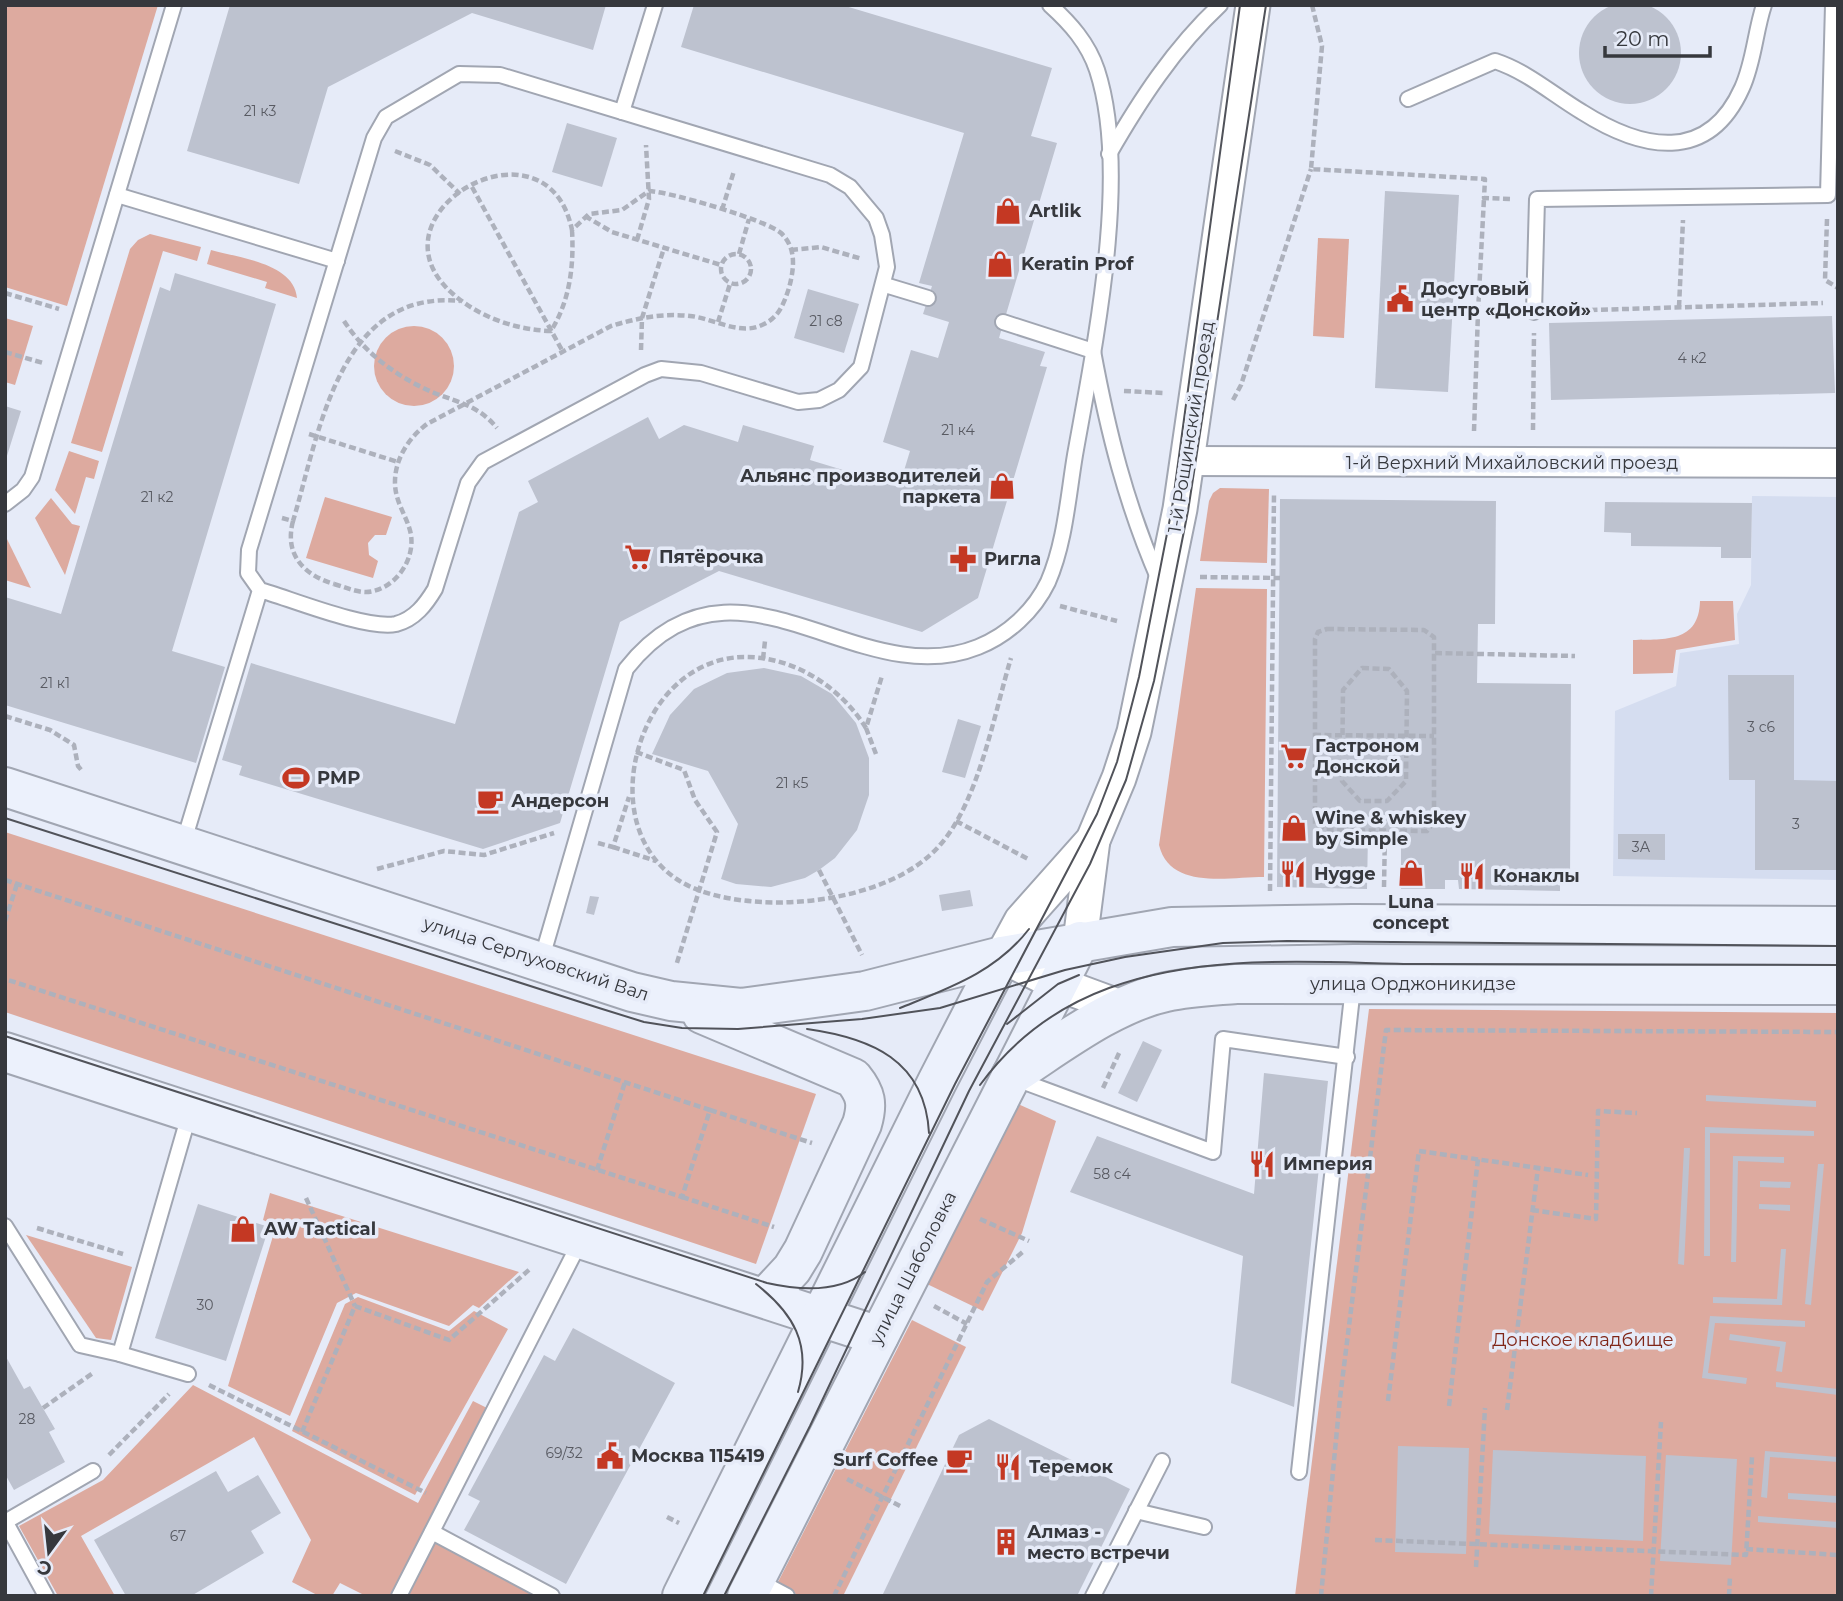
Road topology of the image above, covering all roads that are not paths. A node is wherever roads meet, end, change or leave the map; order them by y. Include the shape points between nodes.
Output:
1 (174, 5) edge
2 (655, 5) edge
3 (1050, 5) edge
4 (1220, 5) edge
5 (1253, 5) edge
6 (1763, 5) edge
7 (1833, 5) edge
8 (1408, 99) dead end
9 (622, 112) junction
10 (1110, 154) junction
11 (117, 195) junction
12 (337, 261) junction
13 (885, 285) junction
14 (928, 298) dead end
15 (1534, 312) road end
16 (1003, 322) dead end
17 (1093, 351) junction
18 (1187, 461) junction
19 (1838, 463) edge
20 (5, 504) edge
21 (260, 590) junction
22 (1164, 592) junction
23 (5, 787) edge
24 (1093, 840) junction
25 (183, 845) junction
26 (1838, 926) edge
27 (1080, 942) junction
28 (1002, 956) junction
29 (541, 962) junction
30 (674, 978) junction
31 (1058, 984) junction
32 (1353, 984) junction
33 (1838, 985) edge
34 (1123, 1008) junction
35 (5, 1052) edge
36 (1347, 1057) junction
37 (1011, 1076) junction
38 (189, 1112) junction
39 (5, 1226) edge
40 (583, 1238) junction
41 (765, 1298) junction
42 (822, 1316) junction
43 (879, 1336) junction
44 (120, 1354) junction
45 (188, 1374) road end
46 (1162, 1461) dead end
47 (93, 1471) road end
48 (1299, 1472) dead end
49 (1136, 1511) junction
50 (5, 1522) edge
51 (1204, 1527) dead end
52 (432, 1532) junction
53 (763, 1590) edge
54 (46, 1596) edge
55 (399, 1596) edge
56 (552, 1596) edge
57 (682, 1596) edge
58 (1093, 1596) edge

1 - 11 lane
2 - 9 lane
3 - 10 lane via 1072,25 1097,69
4 - 10 lane via 1167,63
5 - 18 street, 1-й Рощинский проезд
6 - 8 lane via 1744,86 1727,116 1709,133 1686,142 1656,142 1619,131 1584,114 1521,69 1496,61
7 - 15 lane via 1828,195 1537,199
9 - 12 lane via 500,75 459,74 386,117 379,126
9 - 13 lane via 830,175 850,187 876,218 883,235
10 - 17 lane
11 - 12 lane
11 - 20 lane via 32,477
12 - 21 lane via 246,563
13 - 14 lane
13 - 21 lane via 861,367 839,390 819,400 798,402 685,369 661,369 483,462 468,483 435,589 411,617 396,624 375,625
16 - 17 lane
17 - 22 lane via 1109,439 1136,527
17 - 29 lane via 1059,548 1047,584 1023,617 999,636 944,656 896,652 769,615 735,612 700,616 661,634 626,669
18 - 19 street, 1-й Верхний Михайловский проезд
18 - 22 street, 1-й Рощинский проезд
21 - 25 lane
22 - 24 street, 1-й Рощинский проезд via 1134,732
23 - 25 main road, улица Серпуховский Вал
24 - 27 street, 1-й Рощинский проезд
24 - 28 street, 1-й Рощинский проезд via 1021,921
25 - 29 main road, улица Серпуховский Вал
26 - 27 main road via 1205,926
27 - 28 main road, улица Серпуховский Вал
27 - 31 main road, улица Шаболовка
28 - 30 main road, улица Серпуховский Вал via 865,991 741,1008
28 - 31 street
28 - 42 main road
29 - 30 main road, улица Серпуховский Вал
30 - 41 main road via 853,1078 864,1091 867,1108 862,1124 803,1251
31 - 34 street
31 - 37 main road, улица Шаболовка
32 - 33 main road, улица Орджоникидзе
32 - 34 main road, улица Орджоникидзе via 1236,984 1164,993
32 - 36 lane
34 - 37 main road, улица Орджоникидзе
35 - 38 main road
36 - 37 lane via 1223,1039 1213,1153
36 - 48 lane
37 - 43 main road, улица Шаболовка
38 - 40 main road
38 - 44 lane
39 - 44 lane via 80,1345
40 - 41 main road
40 - 52 lane
41 - 42 main road
42 - 43 main road
42 - 57 main road
43 - 53 main road, улица Шаболовка
44 - 45 lane
46 - 49 lane
47 - 50 lane
49 - 51 lane
49 - 58 lane
50 - 54 lane
52 - 55 lane
52 - 56 lane

